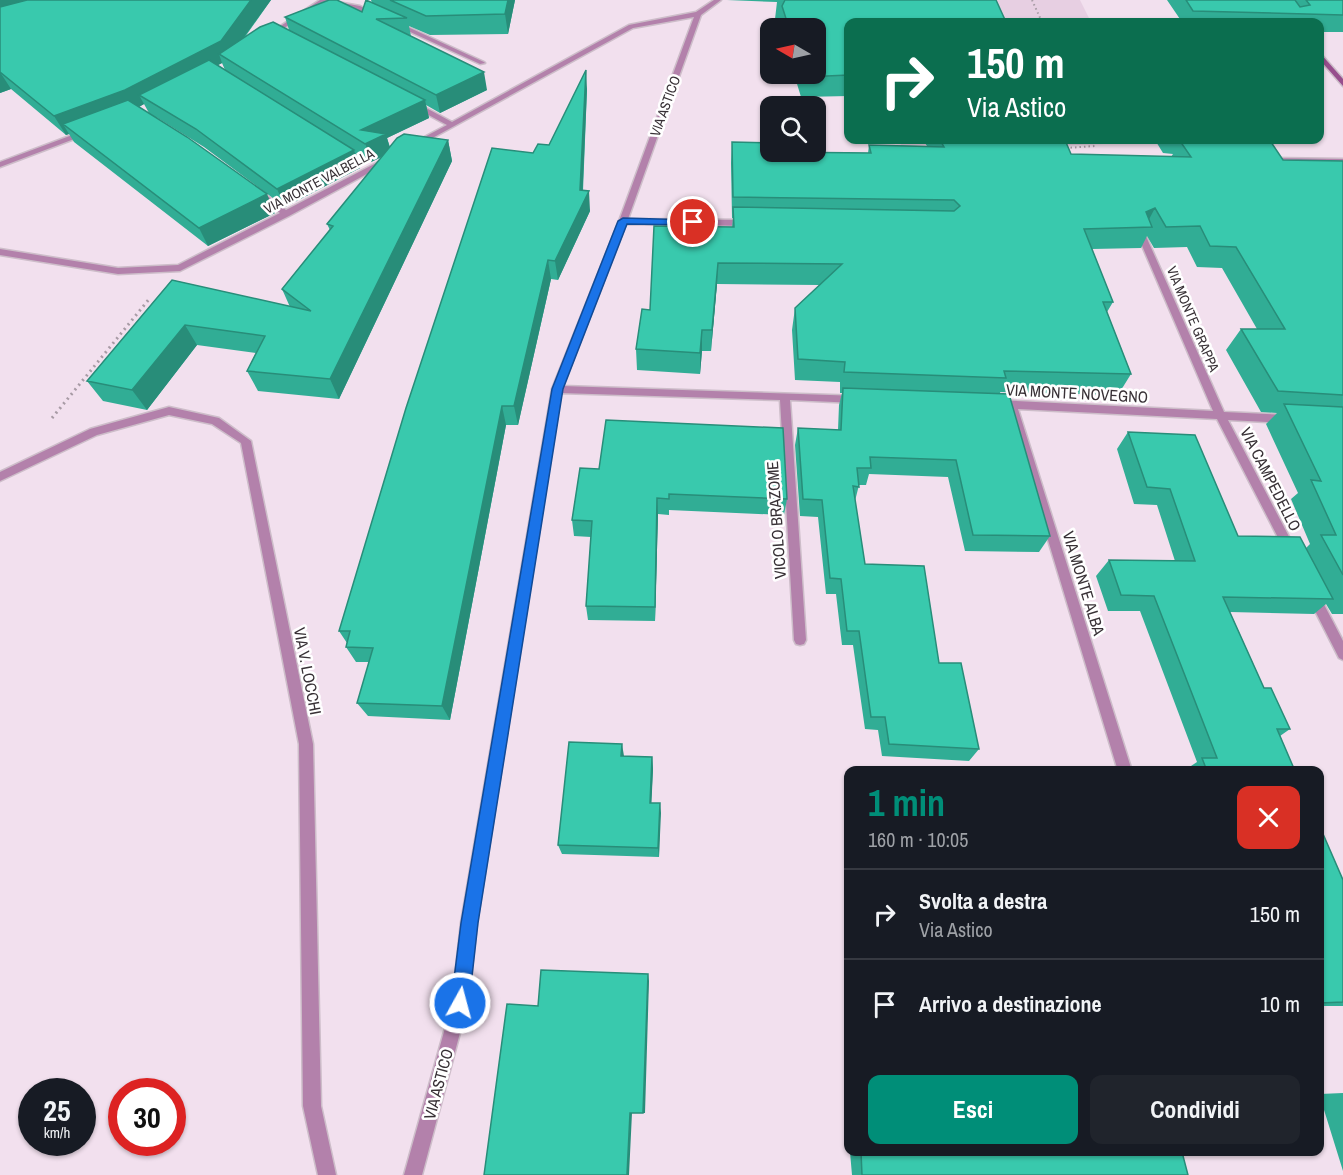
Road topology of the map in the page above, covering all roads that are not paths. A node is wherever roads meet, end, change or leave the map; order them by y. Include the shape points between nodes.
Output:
1 (718, 0) edge
2 (323, 1) edge
3 (698, 14) junction
4 (379, 16) edge
5 (389, 21) edge
6 (275, 32) junction
7 (285, 37) edge
8 (265, 38) edge
9 (1324, 60) edge
10 (482, 63) dead end
11 (1343, 84) edge
12 (401, 98) edge
13 (453, 125) junction
14 (96, 129) edge
15 (412, 147) edge
16 (392, 158) edge
17 (1261, 159) edge
18 (1343, 161) edge
19 (362, 163) edge
20 (0, 165) edge
21 (372, 169) junction
22 (248, 186) edge
23 (286, 214) junction
24 (623, 221) junction
25 (755, 224) edge
26 (1141, 234) edge
27 (0, 252) edge
28 (557, 389) junction
29 (785, 397) junction
30 (868, 400) edge
31 (988, 404) edge
32 (1012, 405) junction
33 (1220, 415) junction
34 (1298, 419) edge
35 (0, 477) edge
36 (1295, 560) edge
37 (1305, 581) edge
38 (800, 640) dead end
39 (1343, 654) edge
40 (1123, 766) edge
41 (327, 1175) edge
42 (413, 1175) edge

1 - 3 street
2 - 4 street via 358,7
2 - 6 street
3 - 13 street via 631,26
3 - 24 street, VIA ASTICO
5 - 10 street
6 - 7 street
6 - 8 street
9 - 11 street
12 - 13 street
13 - 15 street
14 - 20 street
16 - 21 street, VIA MONTE VALBELLA
17 - 18 street
19 - 21 street
21 - 23 street, VIA MONTE VALBELLA
22 - 23 street
23 - 27 street, VIA MONTE VALBELLA via 180,268 118,271
24 - 25 street
24 - 28 street, VIA ASTICO
26 - 33 street, VIA MONTE GRAPPA
28 - 29 street
28 - 42 street, VIA ASTICO via 460,1003
29 - 30 street
29 - 38 street, VICOLO BRAZOME
31 - 32 street, VIA MONTE NOVEGNO
32 - 33 street, VIA MONTE NOVEGNO
32 - 40 street, VIA MONTE ALBA
33 - 34 street, VIA MONTE NOVEGNO
33 - 36 street, VIA CAMPEDELLO
35 - 41 street, VIA V. LOCCHI via 94,432 169,411 215,421 246,441 306,744 312,1106
37 - 39 street

